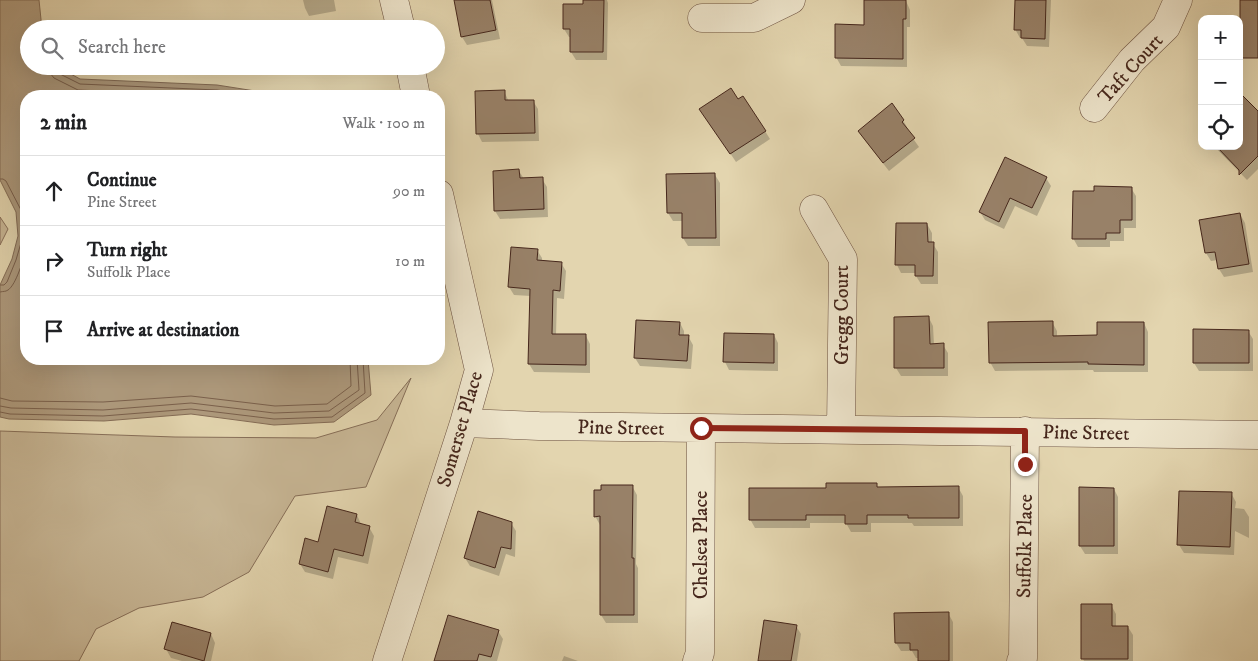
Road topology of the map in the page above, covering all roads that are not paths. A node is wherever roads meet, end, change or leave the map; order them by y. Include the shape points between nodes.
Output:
1 (394, 0) edge
2 (791, 0) edge
3 (1178, 0) edge
4 (702, 18) dead end
5 (399, 20) edge
6 (412, 75) edge
7 (415, 90) edge
8 (1094, 108) dead end
9 (814, 209) dead end
10 (445, 220) edge
11 (464, 423) junction
12 (701, 428) junction
13 (841, 429) junction
14 (1025, 431) junction
15 (1258, 435) edge
16 (387, 661) edge
17 (697, 661) edge
18 (1022, 661) edge

1 - 5 street
2 - 4 street via 754,18
3 - 8 street, Taft Court via 1166,27 1132,60
6 - 7 street
9 - 13 street, Gregg Court via 843,259
10 - 11 street, Somerset Place via 479,370
11 - 12 street, Pine Street
11 - 16 street, Somerset Place
12 - 13 street, Pine Street
12 - 17 street, Chelsea Place via 700,653
13 - 14 street, Pine Street
14 - 15 street, Pine Street
14 - 18 street, Suffolk Place

